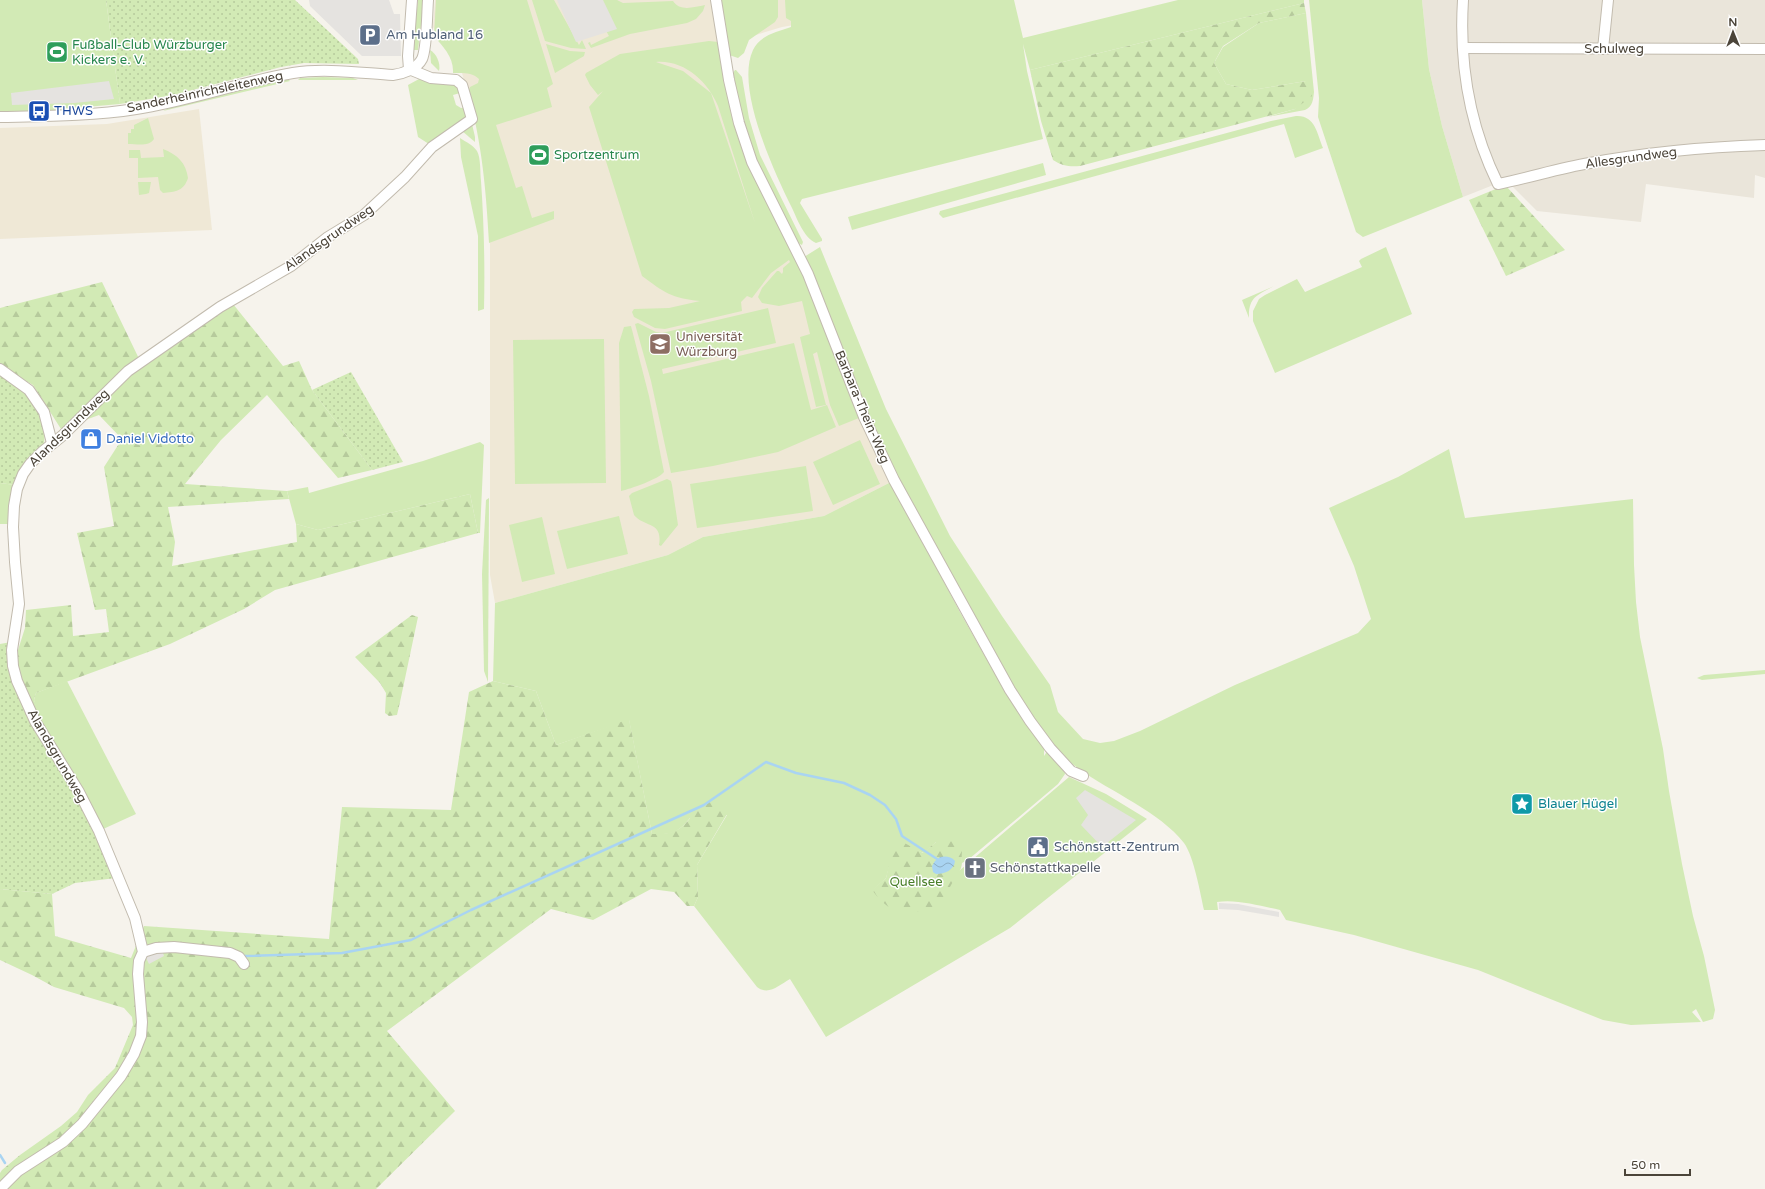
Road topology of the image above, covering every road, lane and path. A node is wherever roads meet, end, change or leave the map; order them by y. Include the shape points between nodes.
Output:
1 (412, 0) edge
2 (428, 0) edge
3 (716, 0) edge
4 (1463, 0) edge
5 (1608, 0) edge
6 (1462, 48) junction
7 (1604, 49) junction
8 (1765, 49) edge
9 (409, 69) junction
10 (0, 117) edge
11 (1765, 145) edge
12 (0, 369) edge
13 (52, 443) junction
14 (1083, 776) dead end
15 (143, 952) junction
16 (244, 964) dead end
17 (0, 1189) edge

1 - 9 street
2 - 9 street via 423,56 419,64
3 - 14 street, Barbara-Thein-Weg via 729,80 752,162 808,274 864,417 894,480 1010,690 1030,722 1055,754 1071,771
4 - 6 street
5 - 7 street
6 - 7 street, Schulweg
6 - 11 street, Allesgrundweg via 1466,89 1476,126 1498,184 1589,163 1654,153 1715,146
7 - 8 street, Schulweg
9 - 10 street, Sanderheinrichsleitenweg via 402,74 393,75 293,73 136,109
9 - 13 street, Alandsgrundweg via 431,78 456,80 462,85 472,119 432,147 405,177 364,215 328,237 291,266 220,307 128,371
12 - 13 street via 29,390 44,412
13 - 15 street, Alandsgrundweg via 23,474 14,506 13,527 19,604 12,650 13,666 35,721 79,792 99,831 135,918
15 - 16 street via 174,947 230,953 239,957
15 - 17 street, Alandsgrundweg via 138,974 141,1036 121,1076 82,1124 63,1142 18,1171

